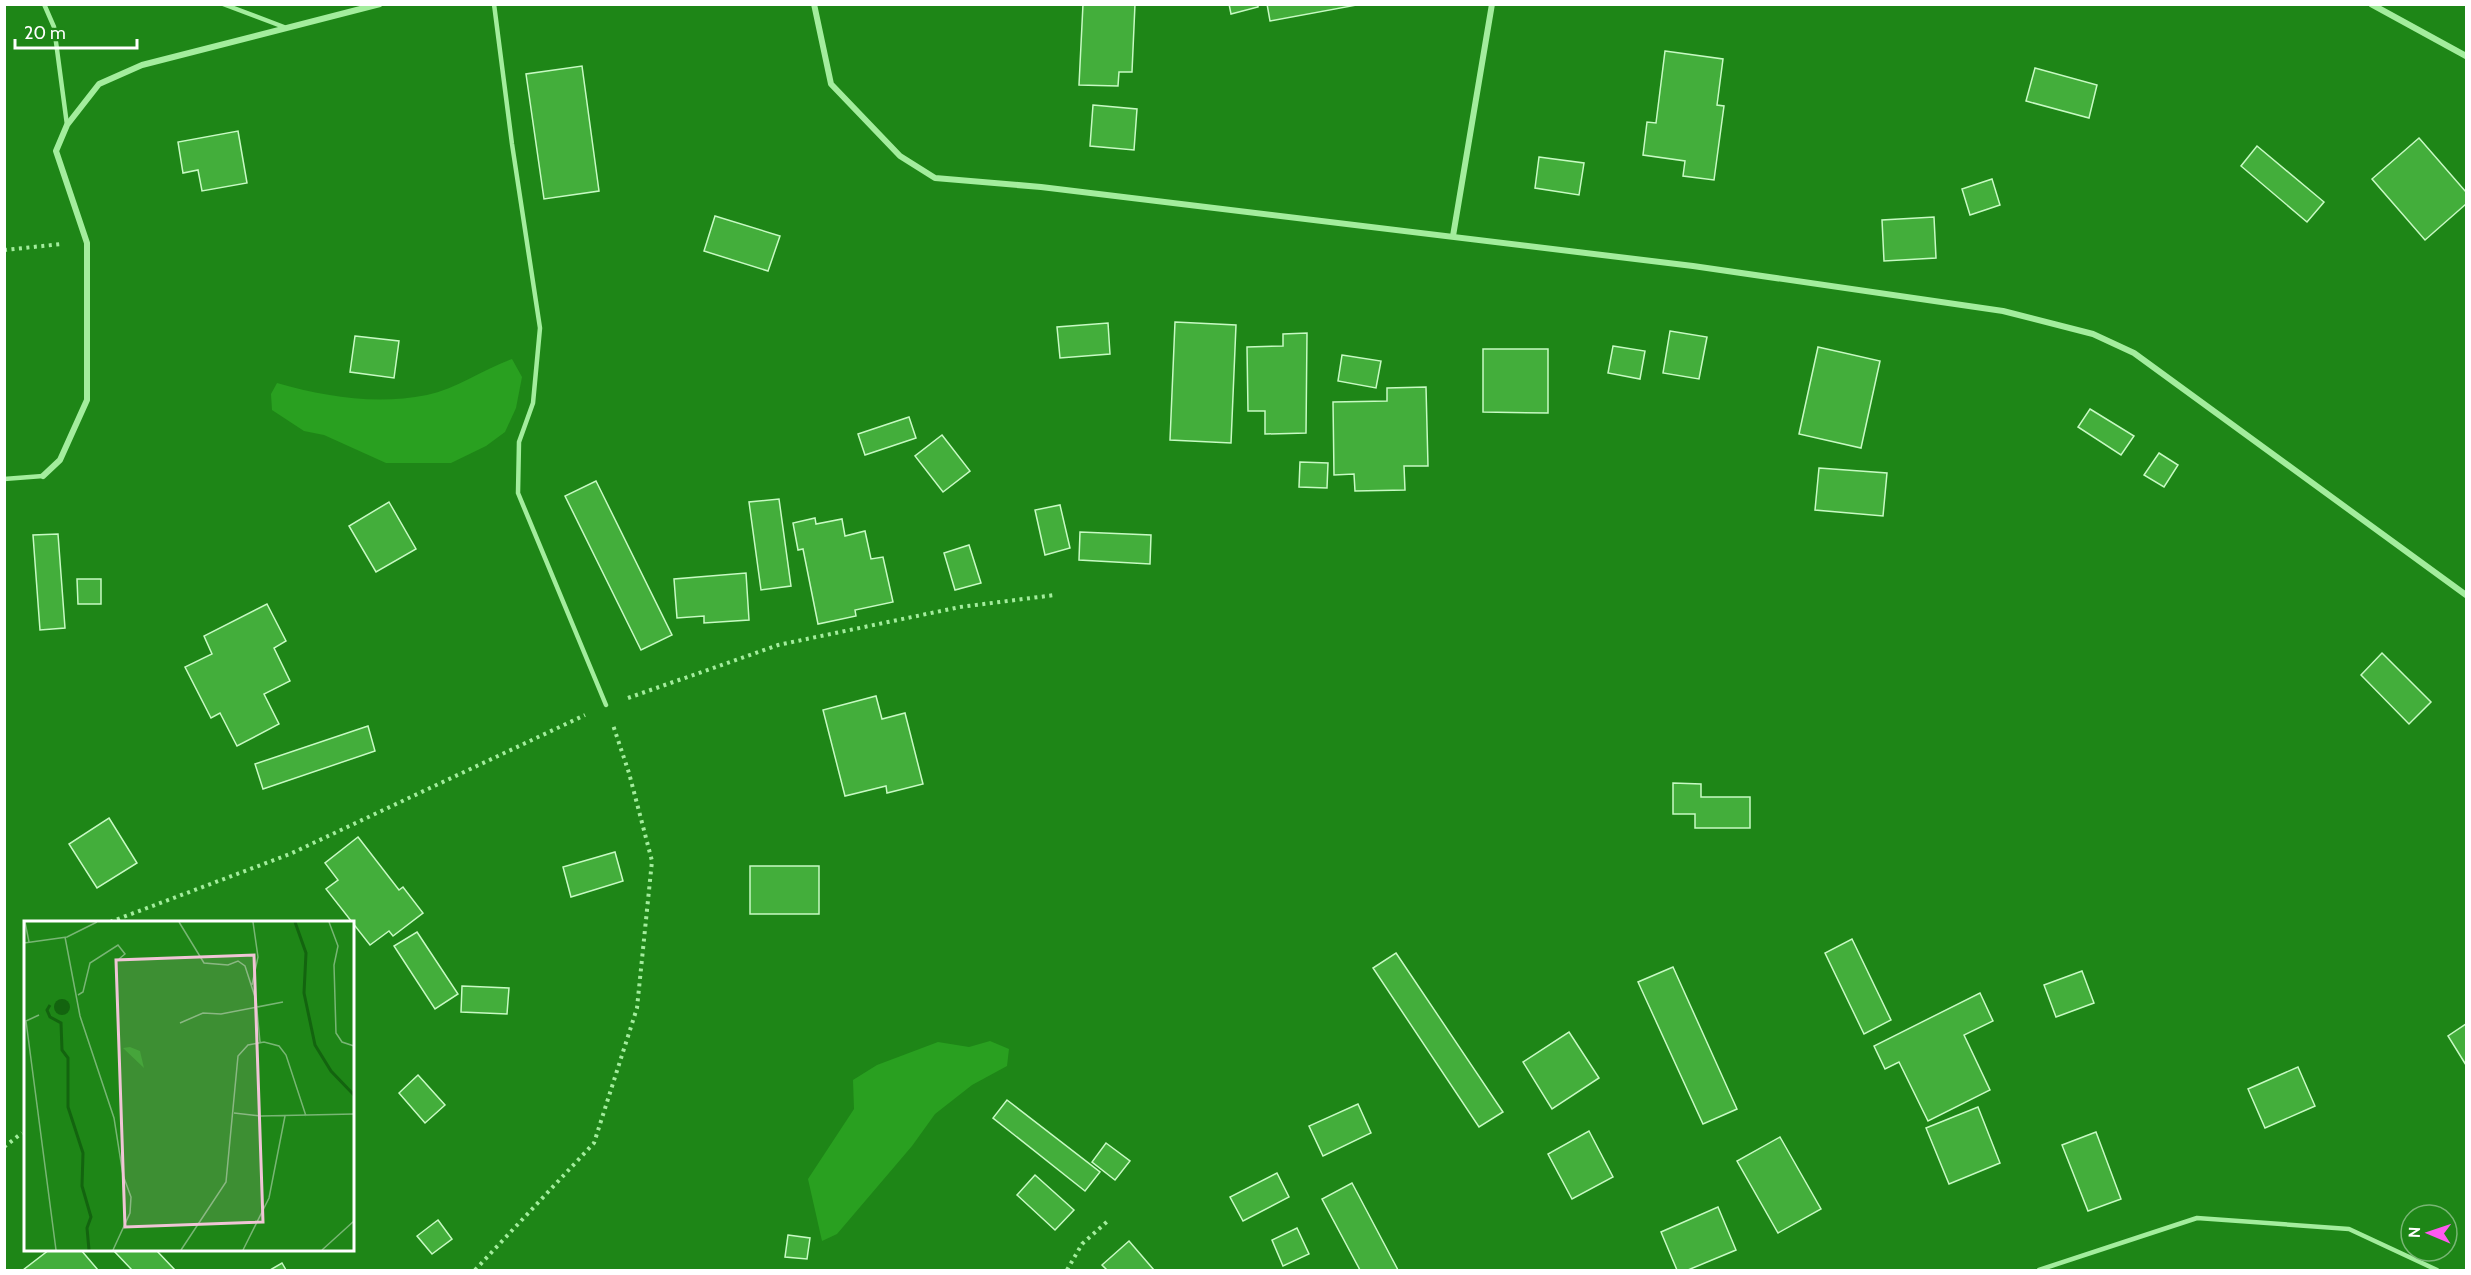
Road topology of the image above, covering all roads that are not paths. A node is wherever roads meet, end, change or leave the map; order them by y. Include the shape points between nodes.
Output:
1 (44, 4) edge
2 (223, 4) edge
3 (380, 4) edge
4 (494, 4) edge
5 (814, 4) edge
6 (1492, 4) edge
7 (2371, 4) edge
8 (284, 27) junction
9 (2466, 57) edge
10 (67, 125) junction
11 (1453, 236) junction
12 (44, 476) joint
13 (4, 479) edge
14 (2466, 595) edge
15 (606, 705) road end
16 (2039, 1270) edge
17 (2437, 1270) edge

1 - 10 lane via 54,27
2 - 8 lane
3 - 8 street
4 - 15 lane via 540,328 533,403 519,442 518,493
5 - 11 street via 831,84 900,156 935,178
6 - 11 street
7 - 9 street
8 - 10 street via 142,64 99,84
10 - 12 street via 56,151 87,243 87,400 60,460
11 - 14 street via 2003,311 2093,334 2134,353
12 - 13 lane
16 - 17 lane via 2197,1218 2349,1229

